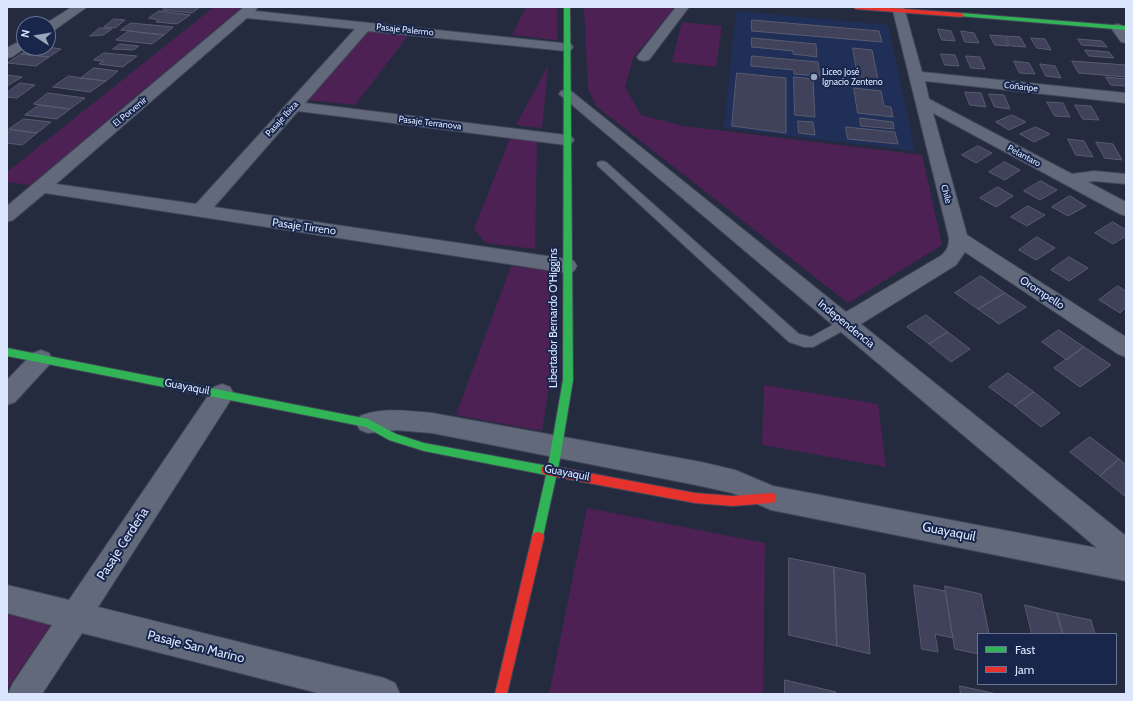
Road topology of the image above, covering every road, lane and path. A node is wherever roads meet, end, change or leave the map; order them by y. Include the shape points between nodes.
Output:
1 (81, 7) edge
2 (566, 7) edge
3 (683, 7) edge
4 (856, 7) edge
5 (918, 7) edge
6 (898, 9) edge
7 (248, 10) edge
8 (1040, 20) junction
9 (56, 23) edge
10 (364, 26) junction
11 (1122, 28) edge
12 (1126, 39) edge
13 (566, 47) junction
14 (16, 48) edge
15 (7, 54) edge
16 (644, 57) dead end
17 (916, 76) junction
18 (566, 94) junction
19 (1126, 98) edge
20 (922, 101) junction
21 (294, 106) junction
22 (566, 140) junction
23 (602, 164) dead end
24 (1126, 179) edge
25 (1070, 180) junction
26 (41, 187) junction
27 (1126, 210) edge
28 (200, 211) junction
29 (7, 216) edge
30 (958, 238) junction
31 (567, 266) junction
32 (845, 323) junction
33 (1126, 348) edge
34 (7, 352) edge
35 (41, 359) junction
36 (222, 394) junction
37 (7, 395) edge
38 (368, 423) joint
39 (555, 459) junction
40 (1126, 554) edge
41 (1126, 568) edge
42 (7, 599) edge
43 (75, 616) junction
44 (24, 694) edge
45 (384, 694) edge
46 (501, 694) edge

1 - 9 street
2 - 13 street, Libertador Bernardo O'Higgins
3 - 16 street
4 - 6 street
5 - 8 street
6 - 8 street
6 - 17 street, Chile
7 - 10 street, Pasaje Palermo
7 - 26 street, El Porvenir
8 - 11 street
10 - 13 street, Pasaje Palermo
10 - 21 street, Pasaje Ibiza
11 - 12 street
13 - 18 street, Libertador Bernardo O'Higgins
14 - 15 street
17 - 19 street, Coñaripe
17 - 20 street, Chile
18 - 22 street, Libertador Bernardo O'Higgins
18 - 32 street, Independencia
20 - 25 street, Pelantaro
20 - 30 street, Chile
21 - 22 street, Pasaje Terranova
21 - 28 street, Pasaje Ibiza
22 - 31 street, Libertador Bernardo O'Higgins
23 - 32 lane via 794,338 813,342
24 - 25 street via 1094,176
25 - 27 street, Pelantaro
26 - 28 street, Pasaje Tirreno
26 - 29 street, El Porvenir
28 - 31 street, Pasaje Tirreno
30 - 32 street via 956,251 949,260
30 - 33 street, Orompello
31 - 39 street, Libertador Bernardo O'Higgins via 568,380
32 - 40 street, Independencia
34 - 35 street, Guayaquil
35 - 36 street, Guayaquil
35 - 37 street
36 - 38 street, Guayaquil
36 - 43 street, Pasaje Cerdeña
38 - 39 street, Guayaquil via 415,421
39 - 41 street, Guayaquil via 718,477 771,498
39 - 46 street, Libertador Bernardo O'Higgins
42 - 43 street, Pasaje San Marino
43 - 44 street, Pasaje Cerdeña
43 - 45 street, Pasaje San Marino

